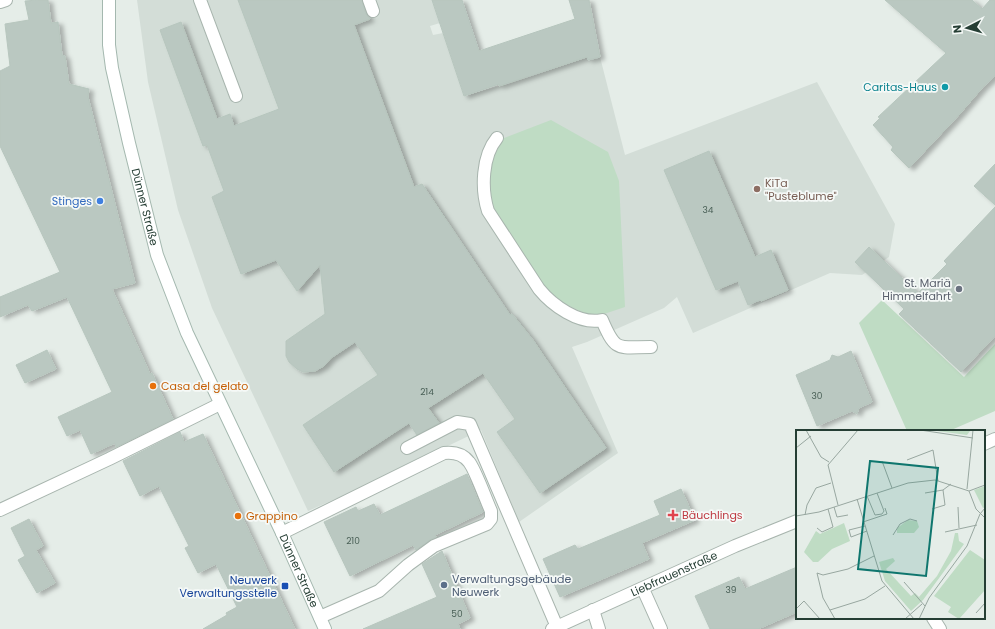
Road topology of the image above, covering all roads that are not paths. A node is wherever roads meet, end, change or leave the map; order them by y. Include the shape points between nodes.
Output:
1 (6, 0) edge
2 (109, 0) edge
3 (200, 0) edge
4 (0, 2) edge
5 (236, 96) dead end
6 (497, 138) dead end
7 (651, 347) dead end
8 (220, 404) junction
9 (995, 439) edge
10 (985, 444) edge
11 (407, 448) dead end
12 (0, 510) edge
13 (796, 522) edge
14 (282, 532) junction
15 (643, 589) junction
16 (593, 610) junction
17 (320, 617) junction
18 (934, 619) edge
19 (554, 628) edge
20 (325, 629) edge
21 (599, 629) edge
22 (661, 629) edge
23 (940, 629) edge

1 - 4 street
2 - 8 street, Dünner Straße via 112,68 157,255 185,327
3 - 5 street
6 - 7 street via 484,170 485,202 488,211 539,289 554,305 569,313 586,320 602,320 608,336 616,345 627,348
8 - 12 street
8 - 14 street, Dünner Straße
9 - 10 street
11 - 19 street via 457,422 470,424
13 - 15 street, Liebfrauenstraße via 735,546
14 - 17 street, Dünner Straße
14 - 17 street via 444,453 463,456 470,463 491,510 491,519 487,524 434,546 378,591
15 - 16 street, Liebfrauenstraße
15 - 22 street
16 - 19 street, Liebfrauenstraße
16 - 21 street
17 - 20 street, Dünner Straße
18 - 23 street

